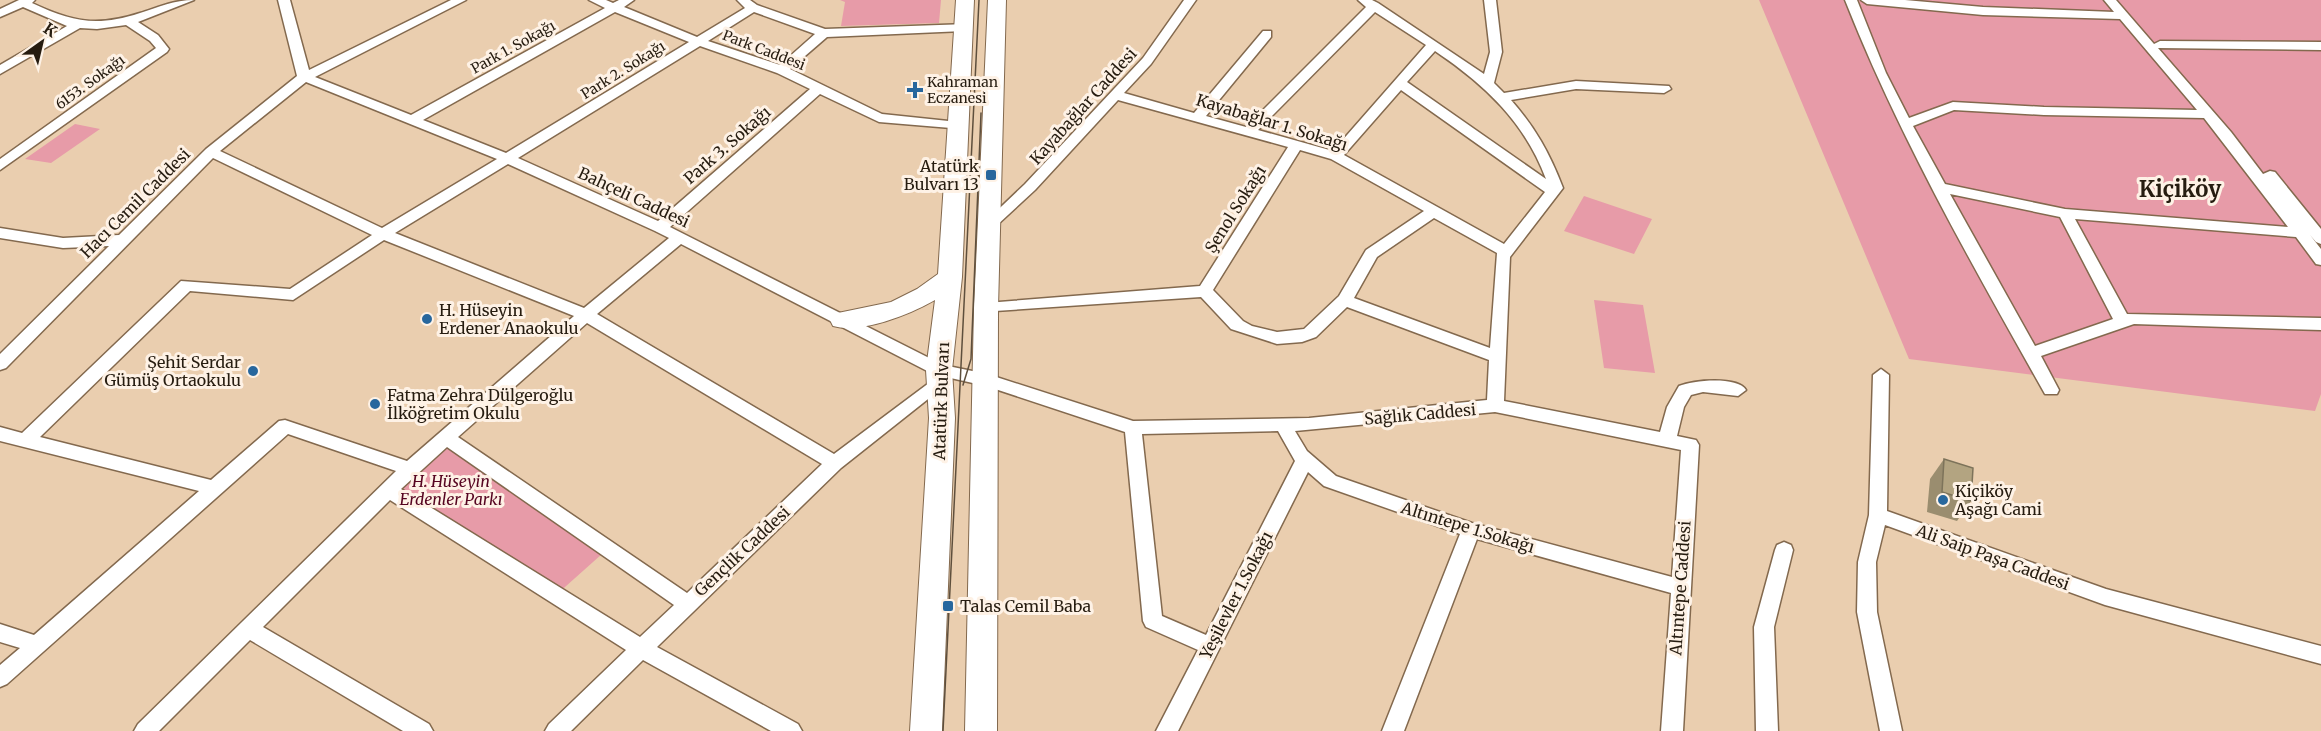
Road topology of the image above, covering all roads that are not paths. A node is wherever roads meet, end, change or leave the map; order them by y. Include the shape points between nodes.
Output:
1 (188, 0) edge
2 (284, 0) edge
3 (427, 0) edge
4 (460, 0) edge
5 (595, 0) edge
6 (628, 0) edge
7 (965, 0) edge
8 (997, 0) edge
9 (1189, 0) edge
10 (1490, 0) edge
11 (1851, 0) edge
12 (1866, 0) edge
13 (2038, 0) edge
14 (2110, 0) edge
15 (2123, 0) edge
16 (26, 1) edge
17 (1367, 2) edge
18 (748, 4) edge
19 (614, 8) junction
20 (435, 12) junction
21 (0, 13) edge
22 (2048, 13) junction
23 (2124, 16) junction
24 (129, 21) junction
25 (77, 25) junction
26 (964, 27) junction
27 (824, 33) junction
28 (1266, 34) dead end
29 (697, 40) junction
30 (1433, 45) junction
31 (2160, 45) junction
32 (2321, 46) edge
33 (0, 70) edge
34 (782, 70) junction
35 (304, 77) junction
36 (1488, 82) junction
37 (1400, 83) junction
38 (818, 89) junction
39 (1664, 89) dead end
40 (1116, 95) junction
41 (1503, 98) junction
42 (2208, 114) junction
43 (1197, 118) junction
44 (412, 120) junction
45 (1905, 124) junction
46 (958, 126) junction
47 (1248, 132) junction
48 (1296, 145) junction
49 (211, 152) junction
50 (1336, 156) junction
51 (510, 159) junction
52 (0, 166) edge
53 (1940, 187) junction
54 (1553, 191) junction
55 (1434, 211) junction
56 (2065, 214) junction
57 (990, 224) junction
58 (660, 228) junction
59 (0, 233) edge
60 (2300, 233) junction
61 (383, 234) junction
62 (680, 237) junction
63 (2321, 239) edge
64 (123, 240) junction
65 (1505, 251) junction
66 (2321, 260) edge
67 (950, 278) junction
68 (1205, 291) junction
69 (1345, 300) junction
70 (986, 308) junction
71 (586, 315) junction
72 (842, 320) junction
73 (2123, 321) junction
74 (2321, 324) edge
75 (2032, 354) junction
76 (1497, 357) junction
77 (0, 364) edge
78 (1881, 375) dead end
79 (939, 377) junction
80 (987, 380) junction
81 (1738, 390) dead end
82 (2051, 390) dead end
83 (1495, 406) junction
84 (1283, 425) junction
85 (1133, 428) junction
86 (0, 434) edge
87 (446, 437) junction
88 (26, 440) junction
89 (1667, 441) junction
90 (1305, 460) junction
91 (835, 463) junction
92 (410, 469) junction
93 (213, 488) junction
94 (389, 490) junction
95 (1878, 515) junction
96 (1471, 530) junction
97 (1785, 550) dead end
98 (1680, 587) junction
99 (687, 603) junction
100 (249, 629) junction
101 (0, 633) edge
102 (35, 644) junction
103 (1210, 646) junction
104 (640, 648) junction
105 (2321, 655) edge
106 (0, 678) edge
107 (145, 731) edge
108 (422, 731) edge
109 (556, 731) edge
110 (791, 731) edge
111 (926, 731) edge
112 (981, 731) edge
113 (1167, 731) edge
114 (1393, 731) edge
115 (1672, 731) edge
116 (1767, 731) edge
117 (1891, 731) edge

1 - 24 street
2 - 35 street
3 - 20 street
4 - 20 street, Hacı Cemil Caddesi
5 - 19 street, Park Caddesi
6 - 19 street, Park 1. Sokağı
7 - 26 main road, Atatürk Bulvarı
8 - 57 main road
9 - 40 street, Kayabağlar Caddesi via 1159,46
10 - 36 street via 1496,52
11 - 45 street
12 - 22 street
13 - 22 street
14 - 23 street
15 - 31 street
16 - 21 street
16 - 25 street via 63,22
17 - 30 street
17 - 47 street
18 - 27 street
18 - 29 street, Park 2. Sokağı
19 - 29 street, Park Caddesi
19 - 44 street, Park 1. Sokağı
20 - 35 street, Hacı Cemil Caddesi
22 - 23 street
23 - 42 street
24 - 25 street
24 - 52 street, 6153. Sokağı via 163,49
25 - 33 street
26 - 27 street
26 - 46 main road, Atatürk Bulvarı
27 - 34 street
28 - 43 street
29 - 34 street, Park Caddesi
29 - 51 street, Park 2. Sokağı
30 - 36 street
30 - 37 street
31 - 32 street
31 - 63 street
34 - 38 street, Park Caddesi
35 - 44 street, Bahçeli Caddesi
35 - 49 street, Hacı Cemil Caddesi
36 - 41 street
37 - 50 street
37 - 54 street
38 - 46 street, Park Caddesi via 879,118
38 - 58 street, Park 3. Sokağı
39 - 41 street via 1576,85
40 - 43 street, Kayabağlar 1. Sokağı
40 - 57 street, Kayabağlar Caddesi
41 - 54 street via 1528,125 1541,148 1556,188
42 - 45 street via 1953,106
42 - 60 street
43 - 47 street, Kayabağlar 1. Sokağı
44 - 51 street, Bahçeli Caddesi
45 - 53 street
46 - 67 main road, Atatürk Bulvarı
47 - 48 street, Kayabağlar 1. Sokağı
48 - 50 street, Kayabağlar 1. Sokağı
48 - 68 street, Şenol Sokağı
49 - 61 street
49 - 64 street, Hacı Cemil Caddesi
50 - 55 street, Kayabağlar 1. Sokağı
51 - 58 street, Bahçeli Caddesi
51 - 61 street, Park 2. Sokağı
53 - 56 street
53 - 75 street
54 - 65 street
55 - 65 street, Kayabağlar 1. Sokağı
55 - 69 street via 1371,254
56 - 60 street
56 - 73 street
57 - 70 main road
58 - 62 street, Bahçeli Caddesi
59 - 64 street via 63,243
60 - 66 street
61 - 71 street
61 - 88 street, Park 2. Sokağı via 293,295 186,285
62 - 71 street
62 - 72 street, Bahçeli Caddesi
64 - 77 street, Hacı Cemil Caddesi
65 - 76 street, Sağlık Caddesi
67 - 72 main road via 903,308 873,317
67 - 79 main road, Atatürk Bulvarı
68 - 69 street via 1237,324 1283,339 1311,333
68 - 70 street
69 - 76 street
70 - 80 main road
71 - 87 street
71 - 91 street
72 - 79 street, Bahçeli Caddesi
73 - 74 street via 2133,318
73 - 75 street
75 - 82 street
76 - 83 street, Sağlık Caddesi
78 - 95 street
79 - 80 street, Sağlık Caddesi
79 - 91 street, Gençlik Caddesi
79 - 111 main road, Atatürk Bulvarı via 942,418
80 - 85 street, Sağlık Caddesi
80 - 112 main road
81 - 89 street via 1701,385 1686,390 1676,399
83 - 84 street, Sağlık Caddesi
83 - 89 street
84 - 85 street, Sağlık Caddesi
84 - 90 street, Altıntepe 1.Sokağı
85 - 103 street via 1153,621
86 - 88 street
87 - 92 street
87 - 99 street
88 - 93 street
89 - 98 street, Altıntepe Caddesi via 1690,445
90 - 96 street, Altıntepe 1.Sokağı via 1330,481
90 - 103 street, Yeşilevler 1.Sokağı
91 - 99 street, Gençlik Caddesi
92 - 93 street via 285,426
92 - 94 street
93 - 102 street
94 - 100 street
94 - 104 street
95 - 105 street, Ali Saip Paşa Caddesi via 2105,597
95 - 117 street via 1866,562 1867,612
96 - 98 street, Altıntepe 1.Sokağı
96 - 114 street
97 - 116 street via 1764,627
98 - 115 street, Altıntepe Caddesi
99 - 104 street, Gençlik Caddesi
100 - 107 street
100 - 108 street
101 - 102 street
102 - 106 street
103 - 113 street, Yeşilevler 1.Sokağı
104 - 109 street, Gençlik Caddesi
104 - 110 street

